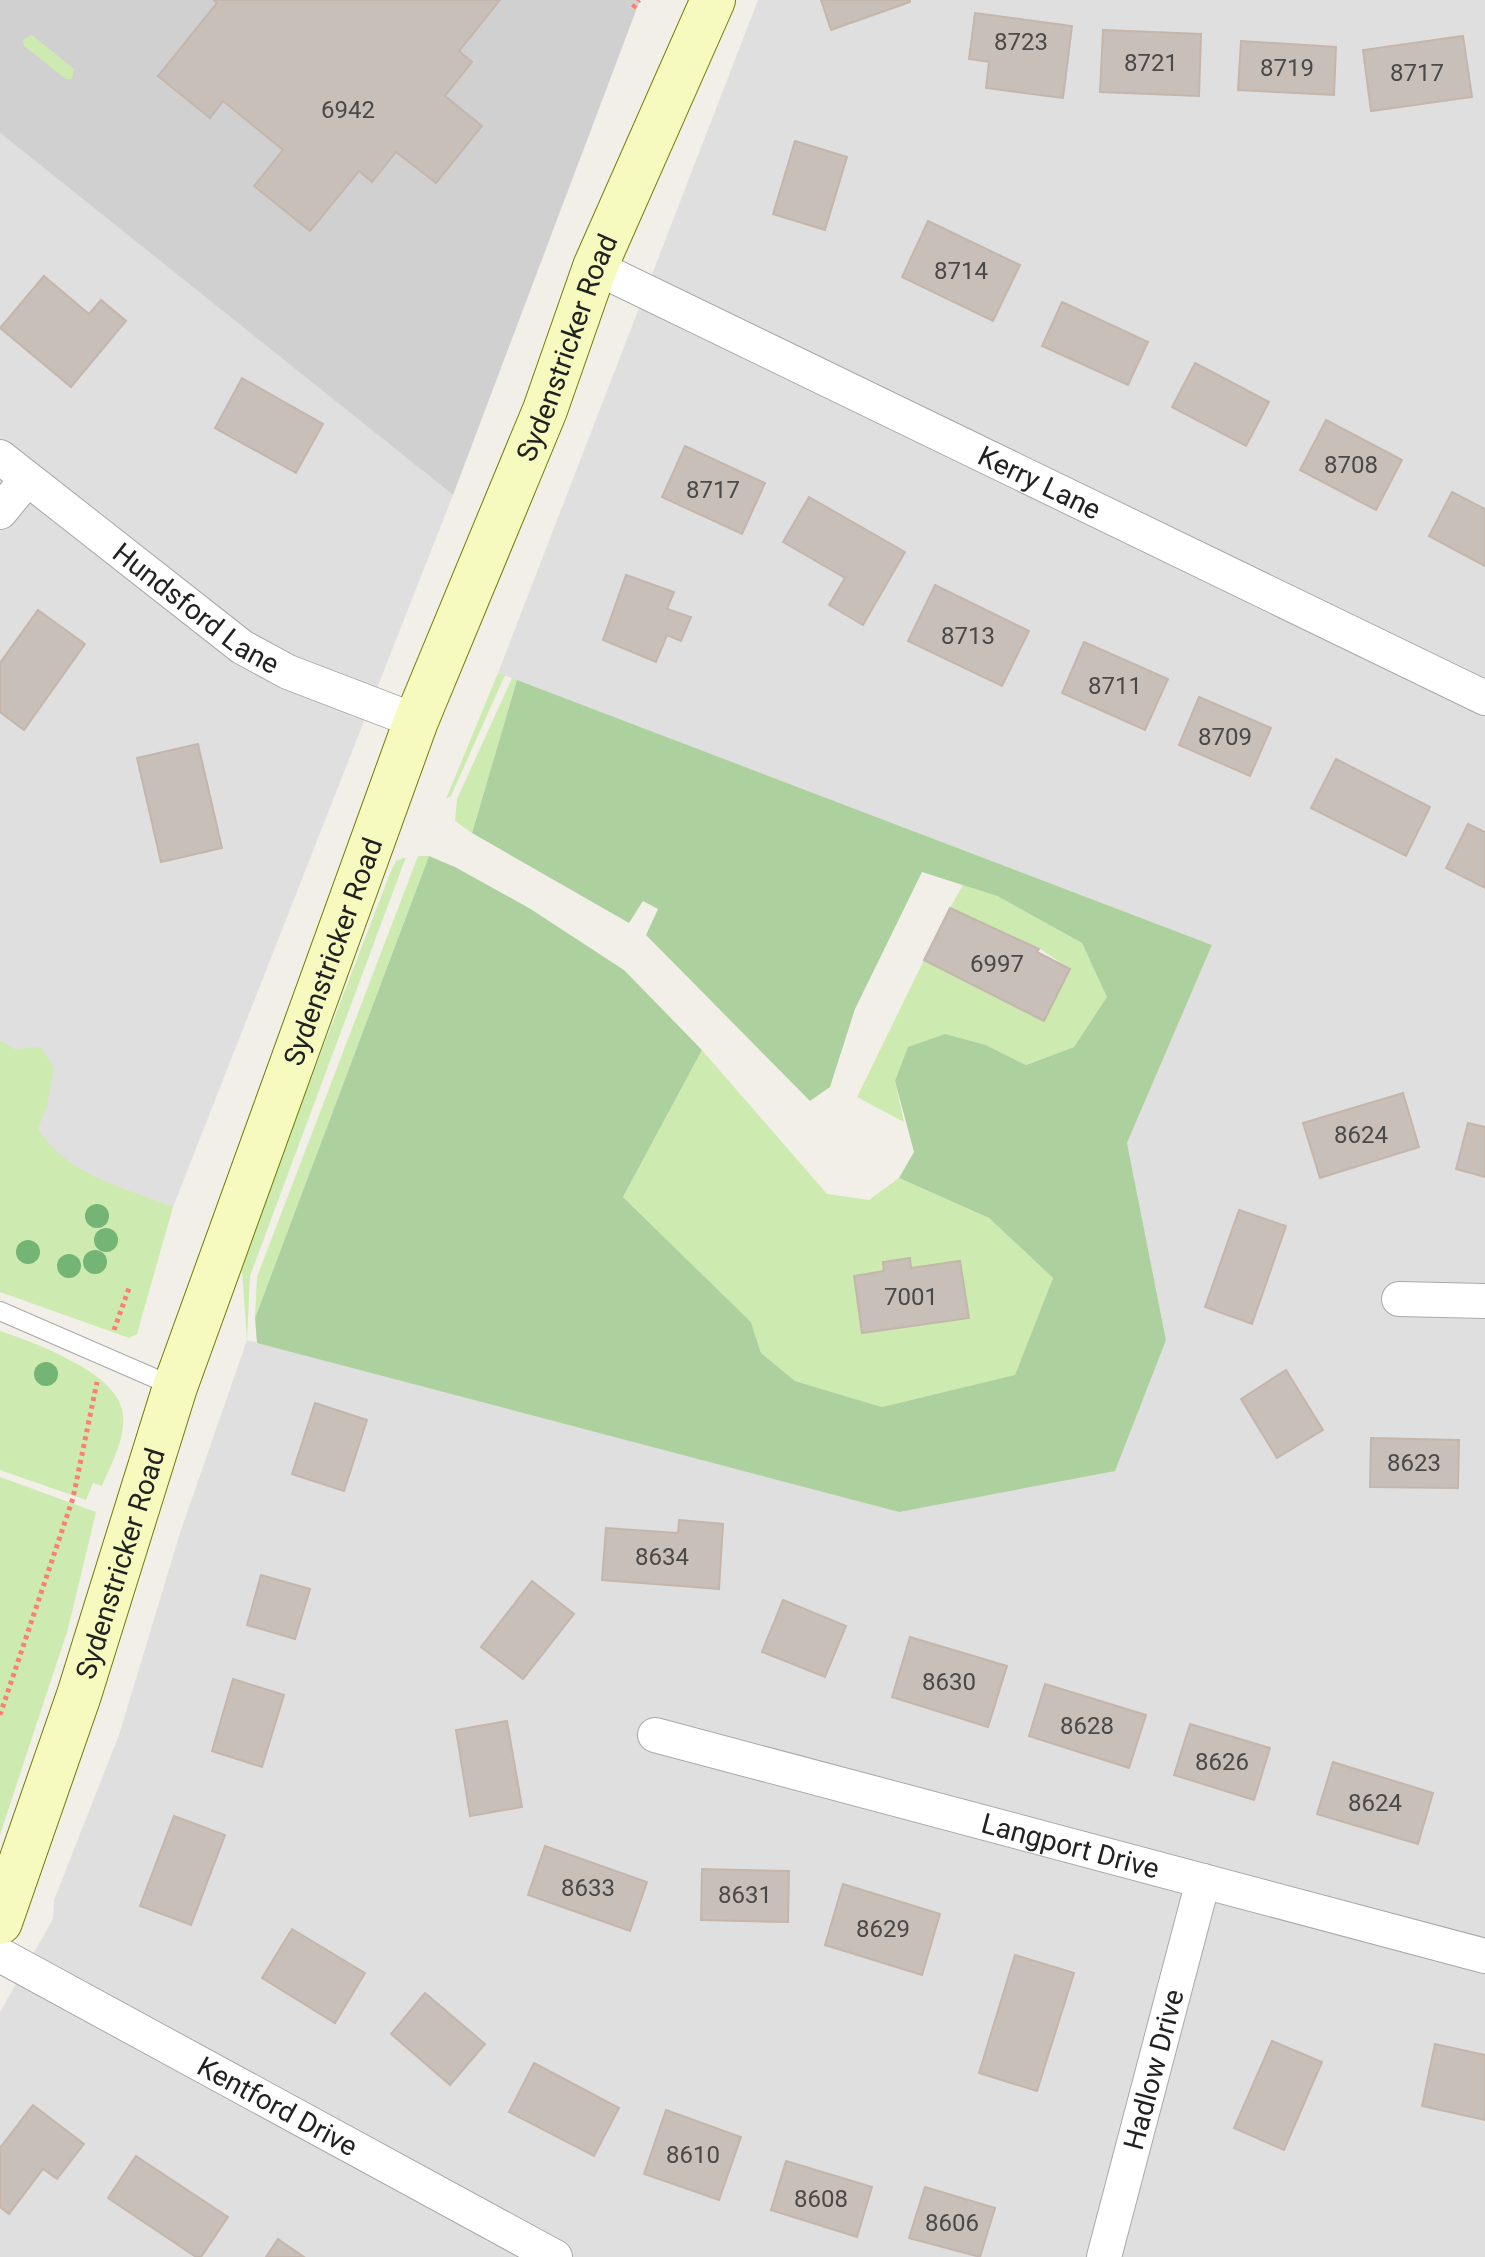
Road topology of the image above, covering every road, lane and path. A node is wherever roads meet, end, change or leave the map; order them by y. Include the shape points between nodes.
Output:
1 (639, 0) edge
2 (713, 0) edge
3 (633, 8) dead end
4 (595, 267) junction
5 (0, 457) edge
6 (27, 479) junction
7 (0, 512) edge
8 (1485, 698) edge
9 (416, 721) junction
10 (129, 1288) dead end
11 (1399, 1299) dead end
12 (1485, 1301) edge
13 (0, 1311) edge
14 (112, 1334) dead end
15 (97, 1380) dead end
16 (175, 1387) junction
17 (0, 1715) edge
18 (655, 1735) dead end
19 (1203, 1881) junction
20 (0, 1922) edge
21 (0, 1955) edge
22 (1485, 1956) edge
23 (555, 2257) edge
24 (1104, 2257) edge

1 - 3 path
2 - 4 main road, Sydenstricker Road
4 - 8 street, Kerry Lane
4 - 9 main road, Sydenstricker Road via 545,410
5 - 6 street, Hundsford Lane
6 - 7 street
6 - 9 street, Hundsford Lane via 242,647 299,677
9 - 16 main road, Sydenstricker Road
10 - 14 path
11 - 12 street
13 - 16 lane
15 - 17 path via 73,1498
16 - 20 main road, Sydenstricker Road via 79,1695
18 - 19 street, Langport Drive
19 - 22 street, Langport Drive
19 - 24 street, Hadlow Drive
21 - 23 street, Kentford Drive

